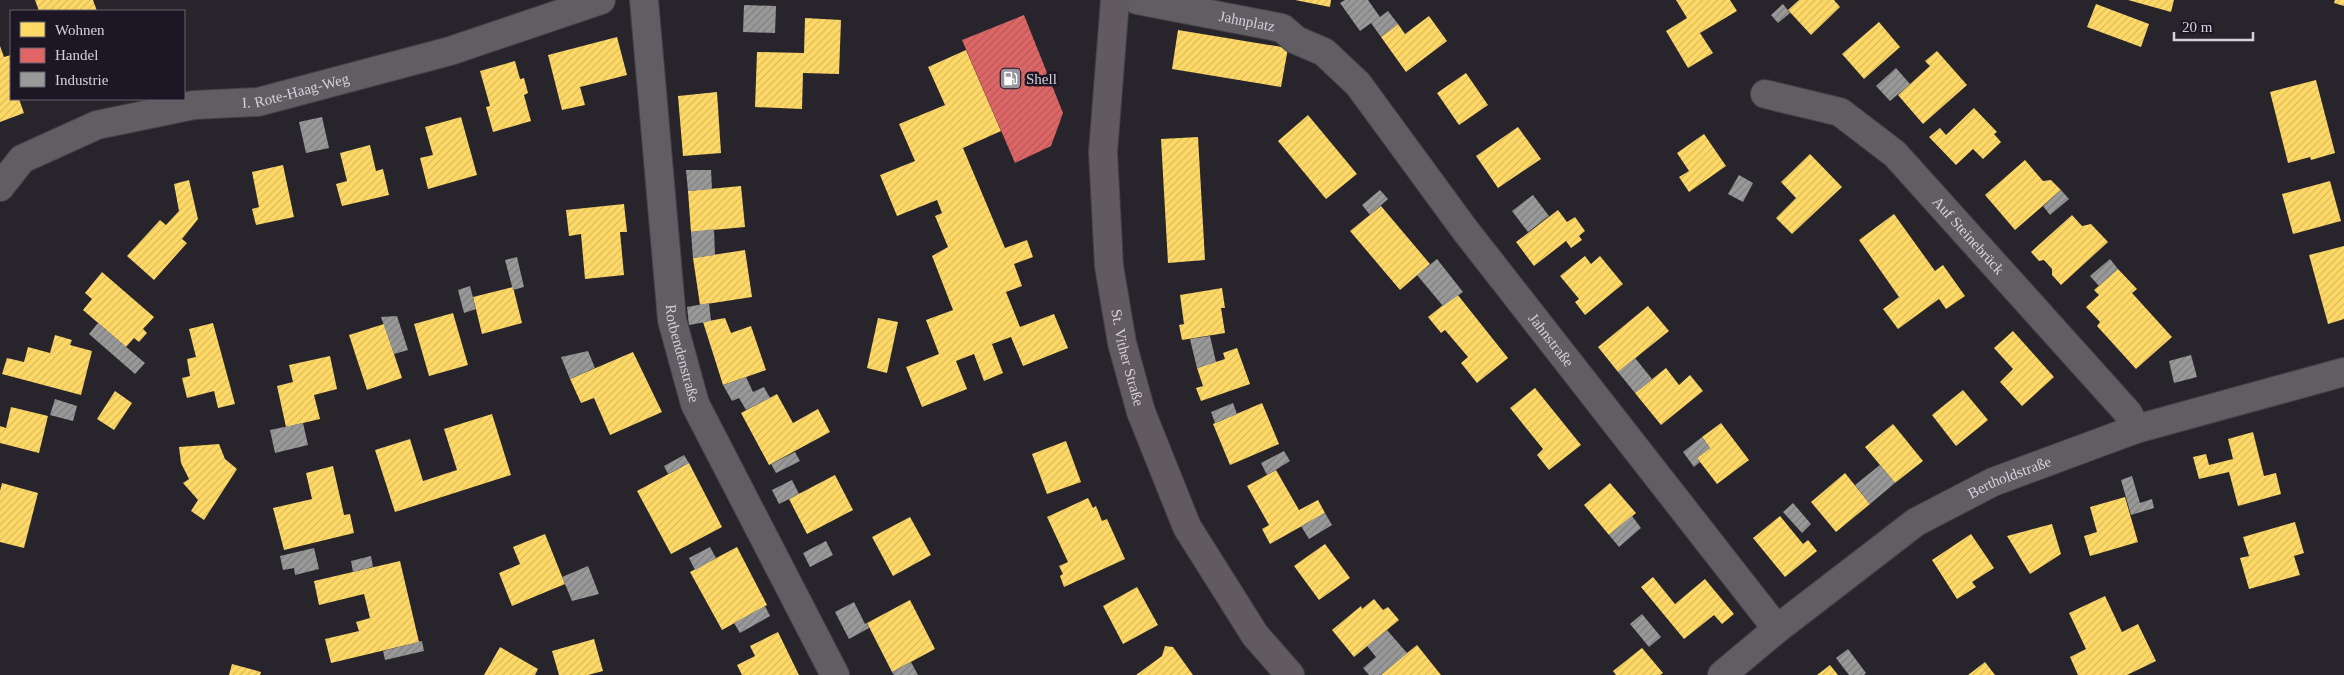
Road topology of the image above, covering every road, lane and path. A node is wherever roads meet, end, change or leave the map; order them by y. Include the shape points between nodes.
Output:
1 (601, 0) edge
2 (644, 0) edge
3 (1115, 0) edge
4 (1137, 0) edge
5 (1324, 52) joint
6 (1765, 94) dead end
7 (0, 187) edge
8 (2344, 372) edge
9 (2136, 429) junction
10 (1777, 629) junction
11 (835, 675) edge
12 (1290, 675) edge
13 (1722, 675) edge

1 - 7 street, I. Rote-Haag-Weg via 450,51 258,102 194,105 97,125 22,159
2 - 11 street, Rotbendenstraße via 672,320 695,404
3 - 12 main road, St. Vither Straße via 1103,152 1109,266 1122,343 1141,412 1187,527 1255,635
4 - 5 street, Jahnplatz via 1282,28 1296,40
5 - 10 street, Jahnstraße via 1358,84 1465,230
6 - 9 street, Auf Steinebrück via 1840,112 1895,154 2128,413
8 - 9 street, Bertholdstraße
9 - 10 street, Bertholdstraße via 1993,482 1916,522
10 - 13 street, Bertholdstraße

